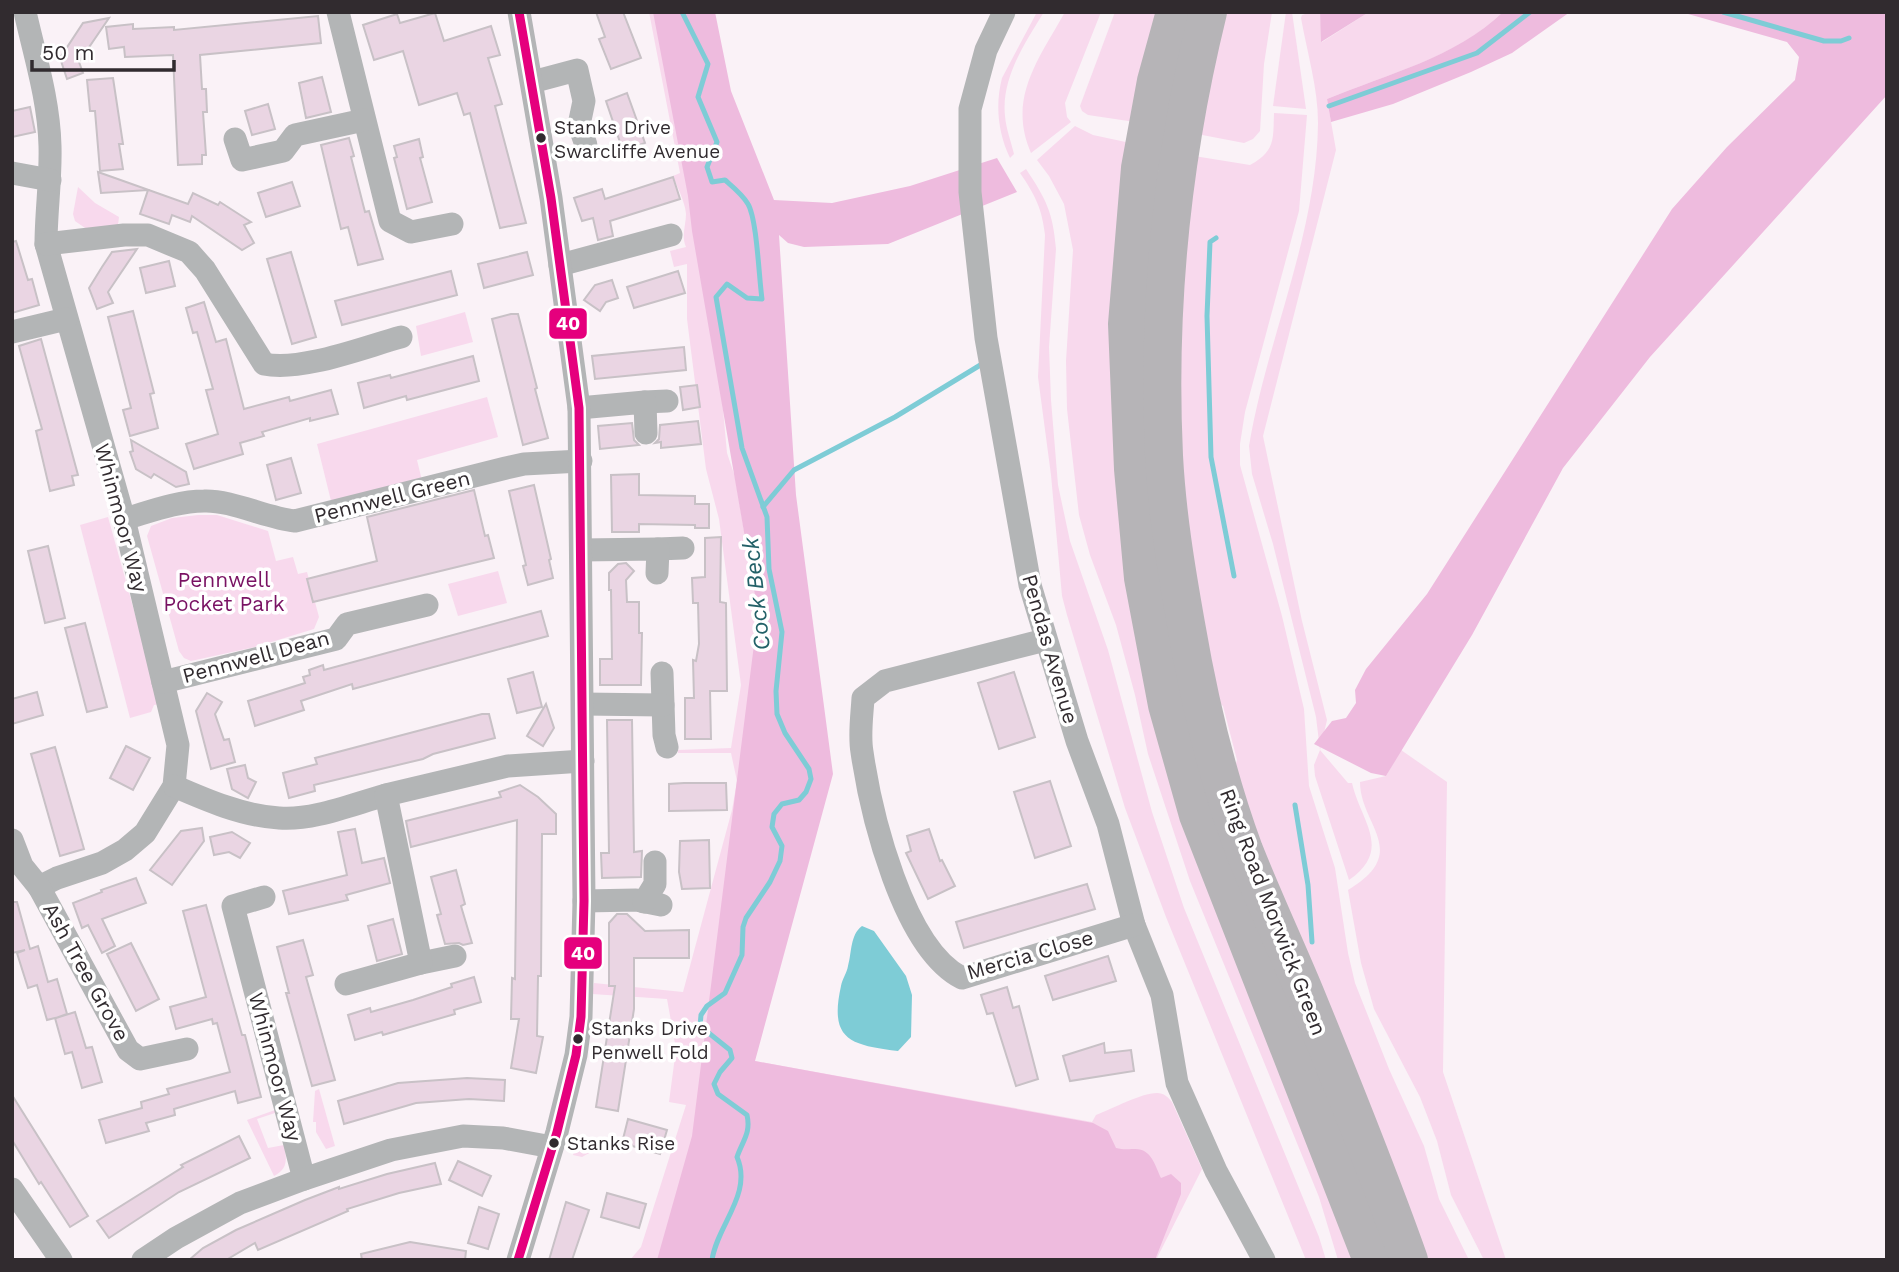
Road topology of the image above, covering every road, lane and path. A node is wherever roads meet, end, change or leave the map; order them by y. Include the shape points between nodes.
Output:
1 (25, 12) edge
2 (338, 12) edge
3 (519, 12) edge
4 (1004, 12) edge
5 (1175, 12) edge
6 (1208, 12) edge
7 (532, 82) junction
8 (364, 120) junction
9 (235, 139) dead end
10 (586, 145) dead end
11 (12, 173) edge
12 (50, 180) junction
13 (452, 224) dead end
14 (671, 235) dead end
15 (46, 244) junction
16 (560, 265) junction
17 (66, 319) junction
18 (12, 332) edge
19 (405, 339) dead end
20 (579, 408) junction
21 (646, 433) dead end
22 (581, 461) junction
23 (124, 519) junction
24 (683, 548) dead end
25 (659, 549) junction
26 (582, 550) junction
27 (657, 573) dead end
28 (426, 605) dead end
29 (1045, 640) junction
30 (663, 673) dead end
31 (163, 682) junction
32 (583, 704) junction
33 (663, 705) junction
34 (667, 747) dead end
35 (583, 761) junction
36 (174, 786) junction
37 (386, 795) junction
38 (12, 840) edge
39 (655, 862) dead end
40 (39, 887) junction
41 (264, 897) dead end
42 (584, 901) junction
43 (1135, 925) junction
44 (455, 956) dead end
45 (421, 963) junction
46 (346, 984) dead end
47 (187, 1049) dead end
48 (552, 1147) junction
49 (304, 1179) junction
50 (12, 1189) edge
51 (61, 1260) edge
52 (143, 1260) edge
53 (518, 1260) edge
54 (1264, 1260) edge
55 (1372, 1260) edge
56 (1409, 1260) edge

1 - 12 street, Whinmoor Way via 42,87
2 - 8 street
3 - 7 street
4 - 29 street, Pendas Avenue via 986,50 970,109 970,192 997,409
5 - 55 highway, Ring Road Morwick Green via 1140,169 1127,324 1143,578 1167,705 1198,815
6 - 56 highway, Ring Road Morwick Green via 1168,239 1161,365 1173,551 1214,755 1244,849
7 - 10 street via 577,70 584,101 579,125
7 - 16 street
8 - 9 street via 295,135 283,151 242,160
8 - 13 street via 390,221 411,232
11 - 12 street
12 - 15 street, Whinmoor Way
14 - 16 street
15 - 17 street, Whinmoor Way
15 - 19 street via 148,235 188,252 205,270 260,371
16 - 20 street
17 - 18 street
17 - 23 street, Whinmoor Way
20 - 21 street via 656,402
20 - 22 street
22 - 23 street, Pennwell Green via 524,464 295,522 205,500
22 - 26 street
23 - 31 street, Whinmoor Way
24 - 25 street
25 - 26 street
25 - 27 street
26 - 32 street
28 - 31 street, Pennwell Dean via 347,624 336,639
29 - 43 street, Pendas Avenue via 1108,824
29 - 43 street, Mercia Close via 885,681 863,698 861,750 880,839 918,930 948,971 962,978
30 - 33 street
31 - 36 street, Whinmoor Way via 178,745
32 - 33 street
32 - 35 street
33 - 34 street
35 - 37 street via 508,766
35 - 42 street
36 - 37 street via 246,812 280,818 323,813
36 - 40 street, Whinmoor Way via 145,833 125,850
37 - 45 street
38 - 40 street, Ash Tree Grove via 22,866
39 - 42 street via 652,903
40 - 47 street, Ash Tree Grove via 128,1050 140,1059
41 - 49 street, Whinmoor Way via 233,906
42 - 48 street via 581,1017
43 - 54 street, Pendas Avenue via 1161,995 1177,1083 1216,1171
44 - 45 street
45 - 46 street
48 - 49 street via 463,1136 391,1150
48 - 53 street
49 - 52 street via 240,1203
50 - 51 street

